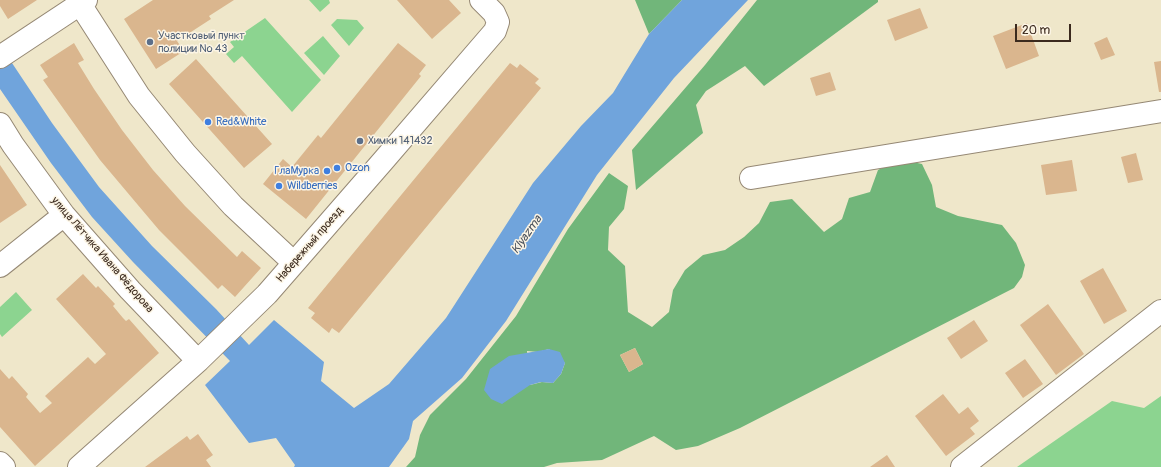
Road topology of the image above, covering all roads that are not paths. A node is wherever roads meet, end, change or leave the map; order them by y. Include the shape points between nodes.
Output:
1 (481, 0) edge
2 (83, 2) edge
3 (4, 55) edge
4 (1161, 111) edge
5 (0, 124) edge
6 (751, 178) dead end
7 (64, 215) junction
8 (294, 263) junction
9 (0, 266) edge
10 (1161, 311) edge
11 (204, 355) junction
12 (0, 463) edge
13 (4, 467) edge
14 (79, 467) edge
15 (962, 467) edge

1 - 8 street, Набережный проезд via 494,13 498,22 495,31
2 - 3 street
2 - 8 street via 138,96 233,206
4 - 6 street
5 - 7 street, улица Лётчика Ивана Фёдорова
7 - 9 street
7 - 11 street, улица Лётчика Ивана Фёдорова via 130,290
8 - 11 street, Набережный проезд
10 - 15 street
11 - 14 street, Набережный проезд
12 - 13 street

